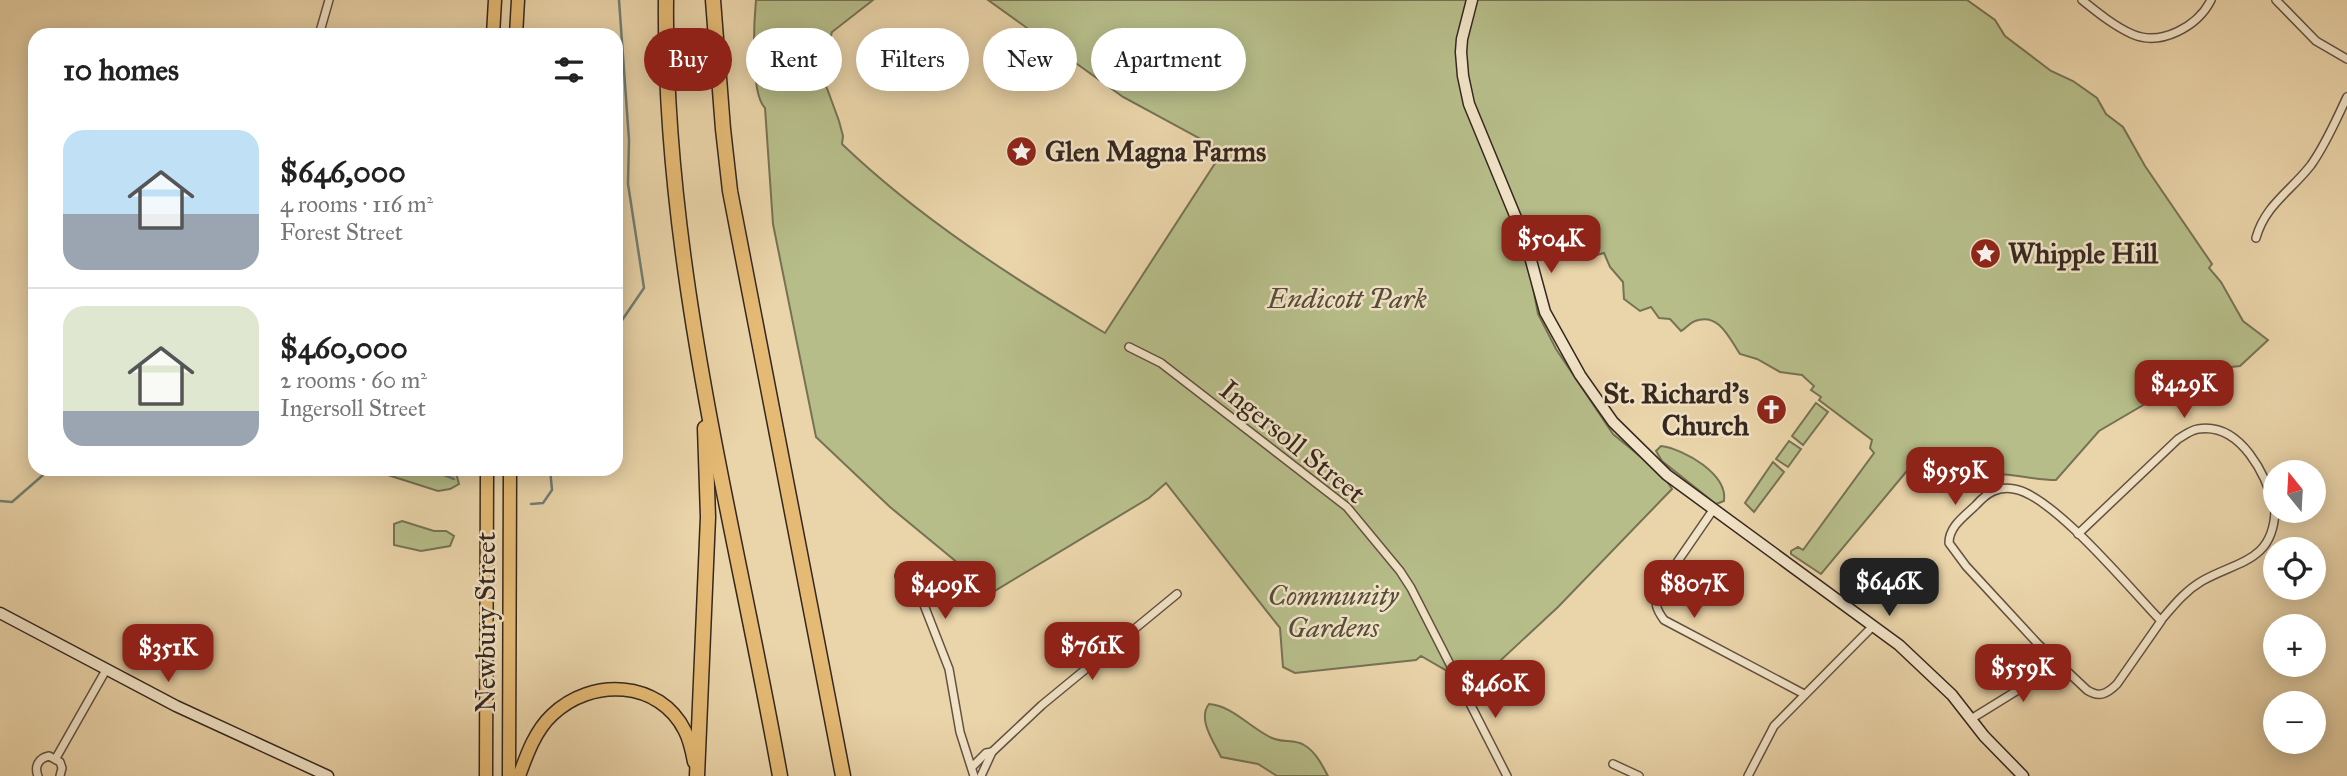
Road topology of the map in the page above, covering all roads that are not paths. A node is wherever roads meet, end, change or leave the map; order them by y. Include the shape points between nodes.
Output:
1 (329, 0) edge
2 (495, 0) edge
3 (518, 0) edge
4 (666, 0) edge
5 (713, 0) edge
6 (1472, 0) edge
7 (2082, 0) edge
8 (2211, 0) edge
9 (2276, 0) edge
10 (321, 28) edge
11 (493, 28) edge
12 (516, 28) edge
13 (2347, 59) edge
14 (2347, 97) edge
15 (2256, 239) dead end
16 (1129, 347) dead end
17 (701, 366) junction
18 (487, 476) edge
19 (510, 476) edge
20 (2263, 478) edge
21 (1713, 510) junction
22 (2273, 523) edge
23 (2078, 534) junction
24 (899, 576) dead end
25 (1177, 594) dead end
26 (0, 613) edge
27 (2161, 621) junction
28 (1873, 625) junction
29 (2060, 664) junction
30 (106, 670) junction
31 (1804, 694) junction
32 (1971, 719) junction
33 (992, 752) junction
34 (56, 758) junction
35 (486, 762) junction
36 (1613, 764) dead end
37 (972, 767) junction
38 (38, 776) edge
39 (60, 776) edge
40 (328, 776) edge
41 (479, 776) edge
42 (486, 776) edge
43 (509, 776) edge
44 (519, 776) edge
45 (697, 776) edge
46 (780, 776) edge
47 (843, 776) edge
48 (974, 776) edge
49 (981, 776) edge
50 (1507, 776) edge
51 (1639, 776) edge
52 (1748, 776) edge
53 (2023, 776) edge

1 - 10 street
2 - 11 main road
3 - 12 main road
4 - 17 highway via 674,166
5 - 47 highway via 730,191
6 - 21 street via 1462,39 1465,89 1526,242 1545,312 1575,369 1614,422 1667,475
7 - 8 street via 2135,36 2161,37 2186,27
9 - 13 street via 2316,41
14 - 15 street via 2310,166 2270,208
16 - 50 street, Ingersoll Street via 1161,363 1347,507 1411,588
17 - 45 highway via 708,517
17 - 46 highway
18 - 35 main road, Newbury Street
19 - 43 main road, Newbury Street
20 - 23 street via 2244,448 2229,435 2197,429 2178,439
21 - 28 street
21 - 31 street via 1658,590 1659,613 1664,620
22 - 27 street via 2272,535 2256,555 2189,590
23 - 27 street
23 - 29 street via 2042,502 2015,489 2002,489 1985,496 1949,536 1952,549 1966,566
24 - 37 street via 924,605 948,669
25 - 33 street
26 - 30 street
27 - 29 street via 2117,684 2101,695 2087,690
28 - 31 street
28 - 32 street via 1925,668
29 - 32 street
30 - 34 street
30 - 40 street
31 - 52 street via 1774,726
32 - 53 street
33 - 37 street
33 - 49 street
34 - 38 street via 40,760
34 - 39 street via 62,768
35 - 41 street
35 - 42 main road, Newbury Street
36 - 51 street
37 - 48 street
44 - 45 main road via 536,736 553,714 582,695 613,688 642,692 669,709 685,731

